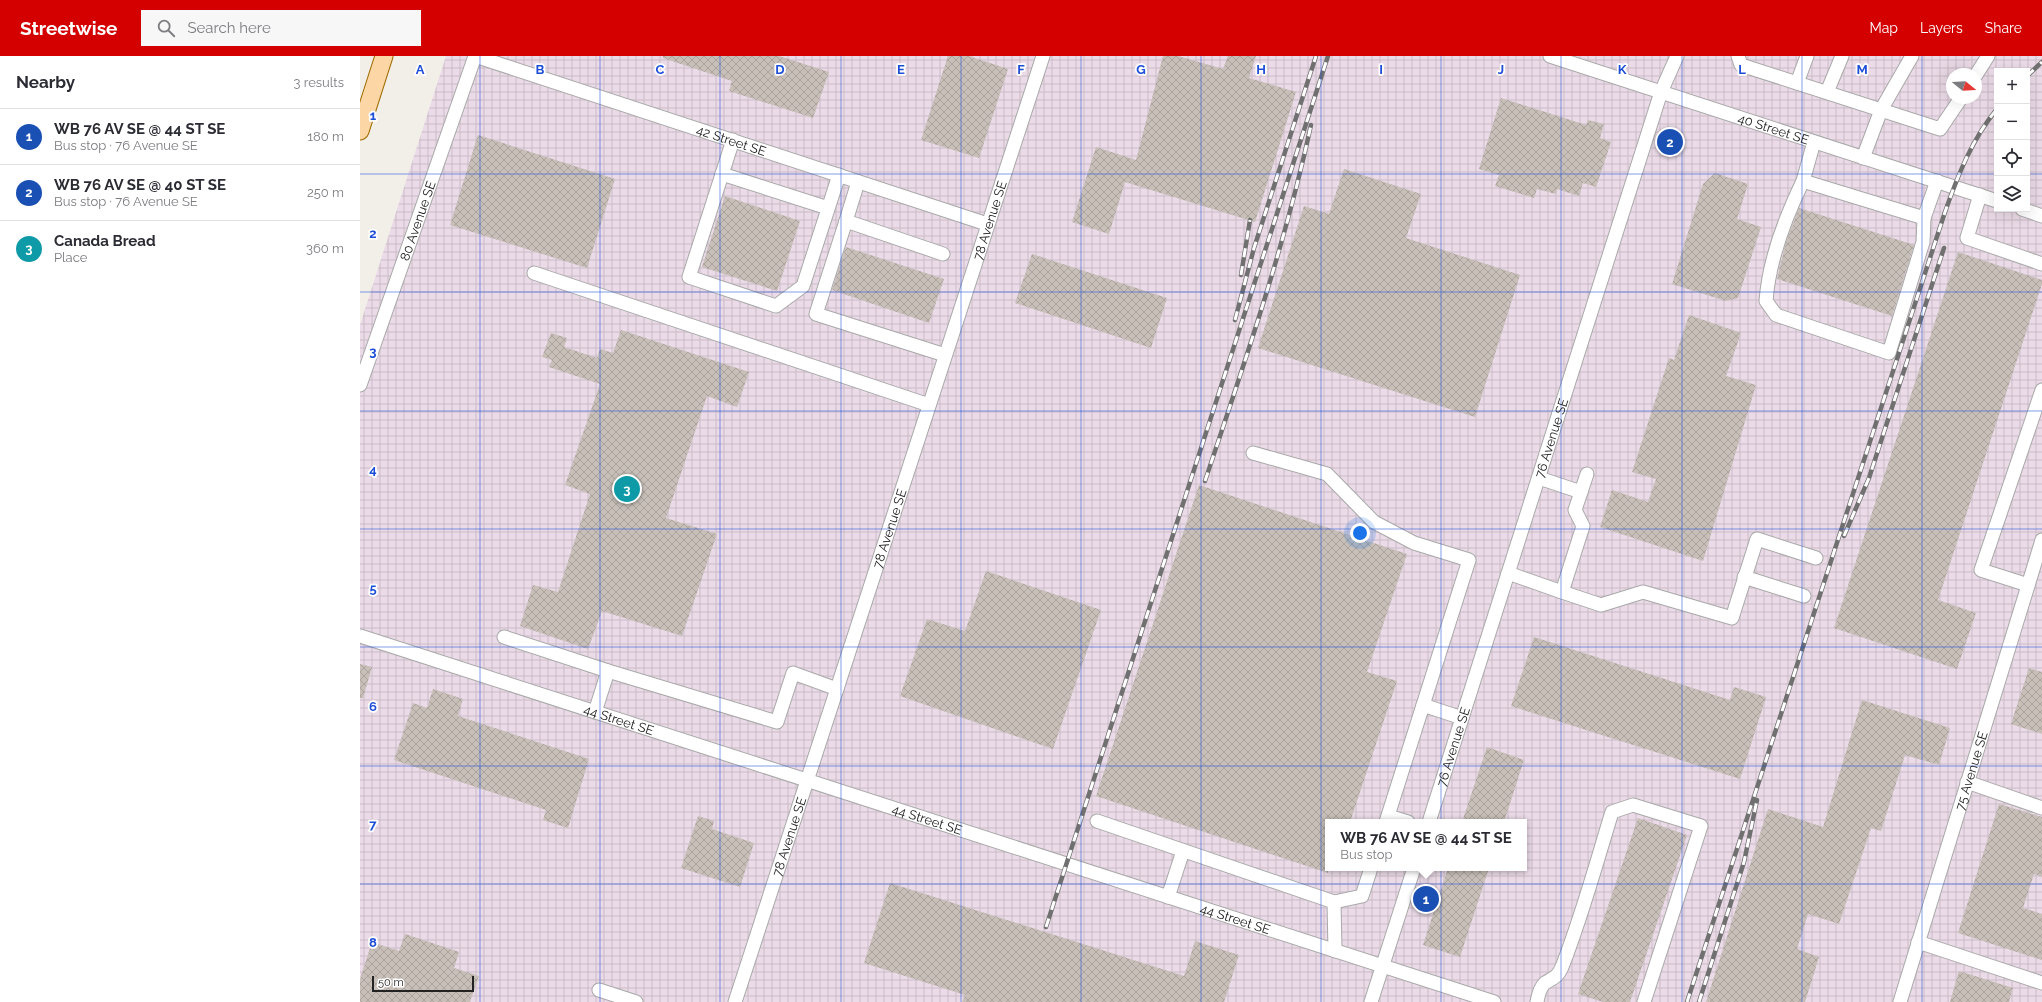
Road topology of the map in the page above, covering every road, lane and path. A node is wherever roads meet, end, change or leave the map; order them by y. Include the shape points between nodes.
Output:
1 (384, 56) edge
2 (475, 56) edge
3 (1043, 56) edge
4 (1550, 56) edge
5 (1677, 56) edge
6 (1738, 56) edge
7 (1807, 56) edge
8 (1842, 56) edge
9 (1912, 56) edge
10 (1988, 56) edge
11 (1980, 68) edge
12 (1797, 83) junction
13 (1662, 92) junction
14 (1827, 92) junction
15 (1957, 104) edge
16 (1881, 110) junction
17 (360, 131) edge
18 (733, 140) junction
19 (1814, 142) junction
20 (1864, 158) junction
21 (722, 174) junction
22 (839, 175) junction
23 (1803, 181) junction
24 (1937, 181) junction
25 (858, 182) junction
26 (1980, 195) junction
27 (1994, 200) edge
28 (828, 208) junction
29 (2030, 212) edge
30 (2042, 216) edge
31 (1924, 218) junction
32 (846, 221) junction
33 (987, 224) junction
34 (943, 254) dead end
35 (2042, 264) edge
36 (534, 273) dead end
37 (945, 355) junction
38 (360, 385) edge
39 (2042, 390) edge
40 (929, 405) junction
41 (1254, 453) dead end
42 (1587, 474) dead end
43 (1539, 478) junction
44 (1581, 492) junction
45 (2042, 540) edge
46 (1816, 558) dead end
47 (1508, 574) junction
48 (1744, 577) junction
49 (2028, 585) junction
50 (1562, 592) junction
51 (1804, 596) dead end
52 (360, 636) edge
53 (504, 637) dead end
54 (608, 671) junction
55 (837, 689) junction
56 (1424, 705) junction
57 (595, 712) junction
58 (1462, 718) junction
59 (808, 780) junction
60 (1967, 782) junction
61 (2042, 808) edge
62 (1387, 819) edge
63 (1430, 819) edge
64 (1097, 821) dead end
65 (1183, 850) junction
66 (1370, 871) edge
67 (1413, 871) edge
68 (1168, 897) junction
69 (1334, 902) junction
70 (1918, 942) junction
71 (1335, 951) junction
72 (1383, 966) junction
73 (2042, 983) edge
74 (599, 990) dead end
75 (636, 1002) edge
76 (735, 1002) edge
77 (1372, 1002) edge
78 (1494, 1002) edge
79 (1536, 1002) edge
80 (1644, 1002) edge
81 (1900, 1002) edge

1 - 17 main road
2 - 18 street, 42 Street SE
2 - 38 street, 80 Avenue SE
3 - 33 street, 78 Avenue SE
4 - 13 street, 40 Street SE
5 - 13 street, 76 Avenue SE
6 - 12 street via 1741,65
7 - 12 street
8 - 14 street
9 - 16 street
10 - 11 street
12 - 14 street
13 - 19 street, 40 Street SE
13 - 43 street, 76 Avenue SE
14 - 16 street
15 - 16 street via 1940,129
16 - 20 street
18 - 21 street
18 - 22 street, 42 Street SE
19 - 20 street, 40 Street SE
19 - 23 street
20 - 24 street, 40 Street SE
21 - 28 street
21 - 28 street via 689,277 768,304 776,306 803,286
22 - 25 street, 42 Street SE
22 - 28 street
23 - 31 street
23 - 31 street via 1791,204 1768,277 1766,302 1776,316 1889,353 1923,242
24 - 26 street, 40 Street SE
24 - 31 street
25 - 32 street
25 - 33 street, 42 Street SE
26 - 27 street, 40 Street SE
26 - 35 street via 1966,238
29 - 30 street
32 - 34 street
32 - 37 street via 816,314
33 - 37 street, 78 Avenue SE
36 - 40 street
37 - 40 street, 78 Avenue SE
39 - 49 street via 1981,570
40 - 55 street, 78 Avenue SE
41 - 56 street via 1327,474 1374,522 1414,543 1469,560
42 - 44 street
43 - 44 street
43 - 47 street, 76 Avenue SE
44 - 50 street via 1575,510 1583,526
45 - 49 street, 75 Avenue SE
46 - 48 street via 1757,539
47 - 50 street
47 - 58 street, 76 Avenue SE
48 - 50 street via 1732,618 1643,592 1601,606
48 - 51 street
49 - 60 street, 75 Avenue SE
52 - 57 street, 44 Street SE
53 - 54 street
54 - 55 street via 777,722 793,673
54 - 57 street
55 - 59 street, 78 Avenue SE
56 - 58 street
56 - 62 street
57 - 59 street, 44 Street SE
58 - 63 street, 76 Avenue SE
59 - 68 street, 44 Street SE
59 - 76 street, 78 Avenue SE
60 - 61 street
60 - 70 street, 75 Avenue SE
64 - 65 street
65 - 68 street
65 - 69 street
66 - 69 street via 1362,896
67 - 72 street
68 - 71 street, 44 Street SE
69 - 71 street
70 - 73 street
70 - 81 street, 75 Avenue SE
71 - 72 street, 44 Street SE
72 - 77 street
72 - 78 street, 44 Street SE
74 - 75 street
79 - 80 street via 1541,988 1559,973 1575,933 1612,812 1633,805 1701,826

